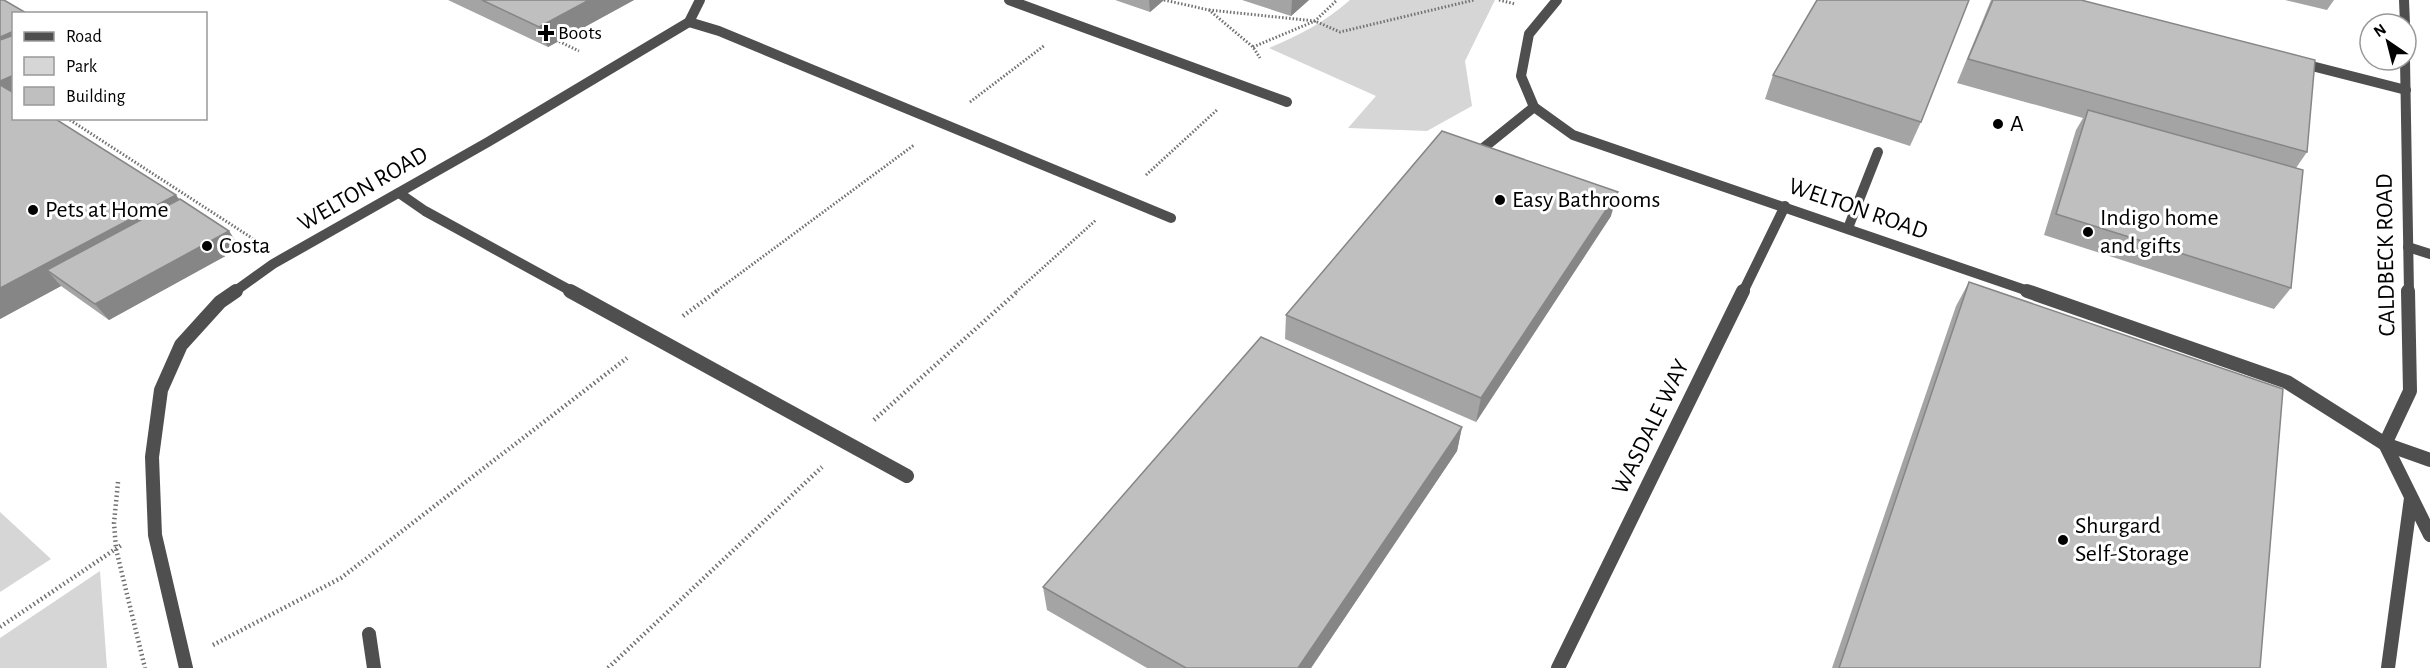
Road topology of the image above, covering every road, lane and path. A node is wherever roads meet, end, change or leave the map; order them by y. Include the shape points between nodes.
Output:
1 (700, 0) edge
2 (1009, 0) edge
3 (1164, 0) edge
4 (1337, 0) edge
5 (1474, 0) edge
6 (1557, 0) edge
7 (1209, 10) junction
8 (1315, 21) junction
9 (689, 22) junction
10 (546, 35) edge
11 (1253, 46) junction
12 (2291, 60) edge
13 (610, 69) junction
14 (2405, 72) edge
15 (1242, 86) junction
16 (2406, 90) junction
17 (1287, 102) dead end
18 (1534, 107) junction
19 (70, 120) edge
20 (1878, 152) dead end
21 (1477, 153) edge
22 (399, 193) junction
23 (1121, 198) junction
24 (1785, 206) junction
25 (1171, 218) dead end
26 (1848, 228) junction
27 (260, 242) dead end
28 (2408, 247) junction
29 (2430, 254) edge
30 (848, 443) junction
31 (2385, 444) junction
32 (2430, 460) edge
33 (907, 476) dead end
34 (2411, 498) junction
35 (154, 523) junction
36 (2430, 536) edge
37 (0, 627) edge
38 (369, 634) dead end
39 (186, 668) edge
40 (374, 668) edge
41 (608, 668) edge
42 (1558, 668) edge
43 (2388, 668) edge

1 - 9 street
2 - 15 street
3 - 7 path
4 - 8 path
5 - 8 path via 1340,32
6 - 18 street via 1529,34 1521,76
7 - 8 path
7 - 11 path
8 - 11 path
9 - 13 street, WELTON ROAD
9 - 23 street
10 - 13 path
11 - 15 path via 1265,65 1255,79
12 - 16 street
13 - 22 street, WELTON ROAD
14 - 16 street, CALDBECK ROAD
15 - 17 street
15 - 23 path
16 - 28 street, CALDBECK ROAD
18 - 21 street
18 - 24 street, WELTON ROAD via 1573,135
19 - 27 path
20 - 26 street
22 - 30 street via 425,211
22 - 35 street, WELTON ROAD via 273,264 220,302 181,345 161,390 152,457
23 - 25 street
23 - 30 path
24 - 26 street, WELTON ROAD
24 - 42 street, WASDALE WAY
26 - 31 street, WELTON ROAD via 2287,382
28 - 29 street
28 - 31 street, CALDBECK ROAD via 2410,391
30 - 33 street
30 - 41 path
31 - 32 street
31 - 34 street
34 - 36 street
34 - 43 street
35 - 37 path
35 - 39 street, WELTON ROAD
38 - 40 street

